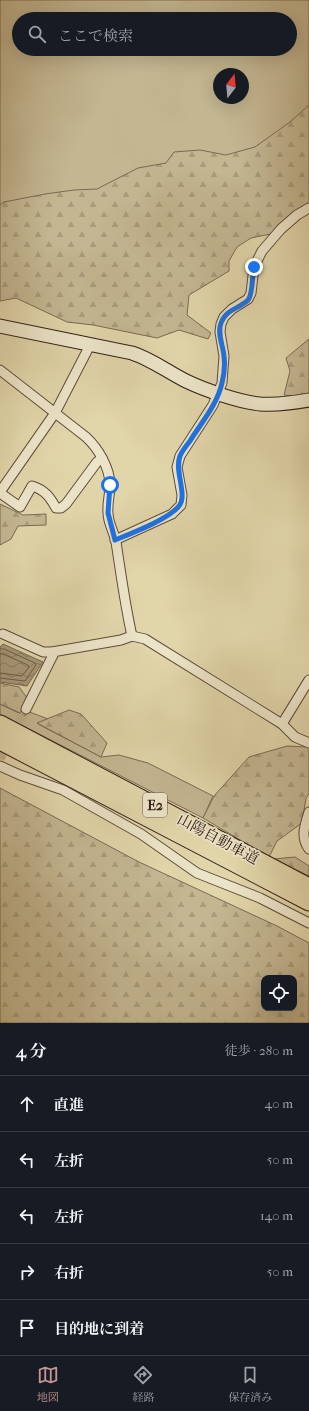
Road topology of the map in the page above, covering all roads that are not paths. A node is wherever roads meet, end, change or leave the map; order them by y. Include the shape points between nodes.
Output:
1 (309, 208) edge
2 (0, 326) edge
3 (90, 344) junction
4 (0, 370) edge
5 (219, 393) junction
6 (309, 400) edge
7 (55, 413) junction
8 (102, 458) junction
9 (0, 493) edge
10 (115, 540) junction
11 (3, 634) dead end
12 (132, 636) junction
13 (52, 652) junction
14 (309, 680) edge
15 (26, 709) tunnel mouth
16 (0, 724) edge
17 (282, 724) junction
18 (0, 741) edge
19 (309, 743) edge
20 (0, 766) edge
21 (309, 812) edge
22 (309, 850) edge
23 (309, 886) edge
24 (309, 902) edge
25 (309, 923) edge

1 - 5 street via 281,229 262,251 254,267 248,299 224,317 220,332 224,356
2 - 3 street
3 - 5 street via 141,356 188,382
3 - 7 street
4 - 7 street
5 - 6 street via 260,404
5 - 10 street via 214,405 180,456 178,467 181,505 172,514
7 - 8 street via 95,445
7 - 9 street
8 - 9 street via 61,508 56,508 48,494 32,486 20,506
8 - 10 street via 110,485 108,513
10 - 12 street
11 - 13 street via 43,652
12 - 13 street
12 - 17 street via 145,639
13 - 15 street via 53,655
14 - 17 street
16 - 23 highway, 山陽自動車道 / E2
17 - 19 street via 295,737
18 - 24 highway, 山陽自動車道 / E2
20 - 25 street via 63,790 140,834 197,873 260,898
21 - 22 street via 303,835

